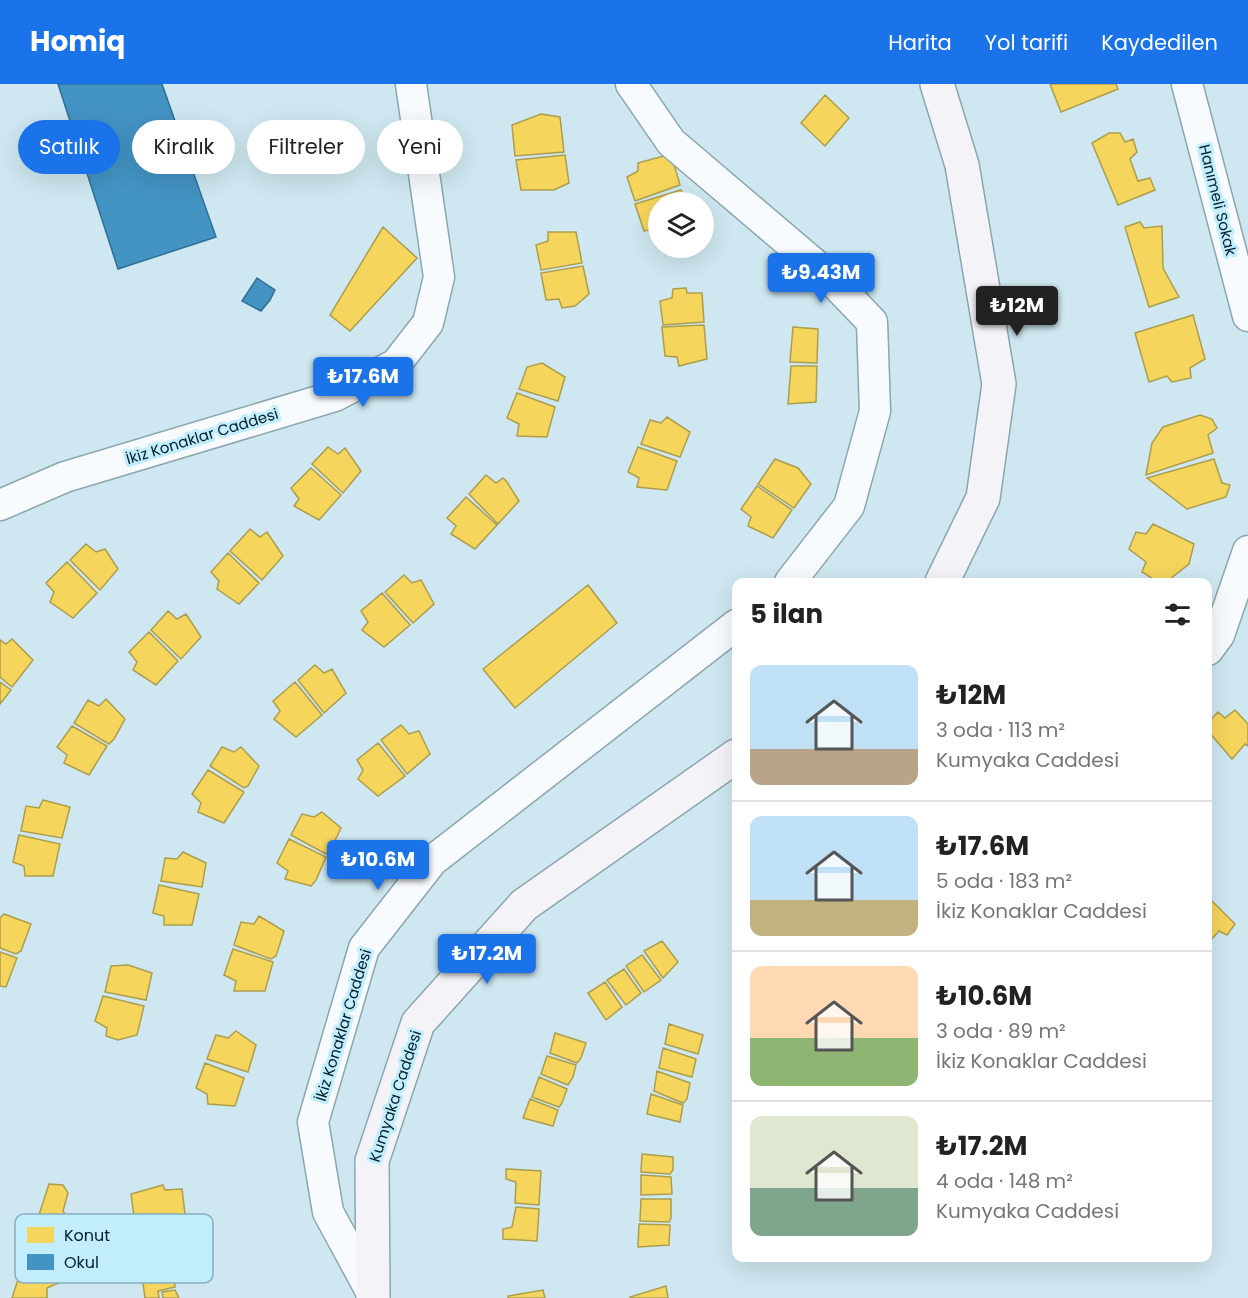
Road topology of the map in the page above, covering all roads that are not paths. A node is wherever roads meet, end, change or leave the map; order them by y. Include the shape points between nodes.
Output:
1 (411, 84) edge
2 (631, 84) edge
3 (937, 84) edge
4 (1187, 84) edge
5 (1248, 316) edge
6 (0, 505) edge
7 (1248, 551) edge
8 (793, 578) edge
9 (944, 578) edge
10 (732, 628) edge
11 (1212, 645) edge
12 (732, 759) edge
13 (373, 1297) edge

1 - 6 street, İkiz Konaklar Caddesi via 440,277 428,323 396,364 335,396 65,477
2 - 8 street via 671,142 825,273 872,322 875,411 849,506
3 - 9 main road via 962,165 999,384 983,498
4 - 5 street, Hanımeli Sokak
7 - 11 street
10 - 13 street, İkiz Konaklar Caddesi via 432,861 364,948 313,1122 328,1212
12 - 13 main road, Kumyaka Caddesi via 524,905 418,1023 372,1161

